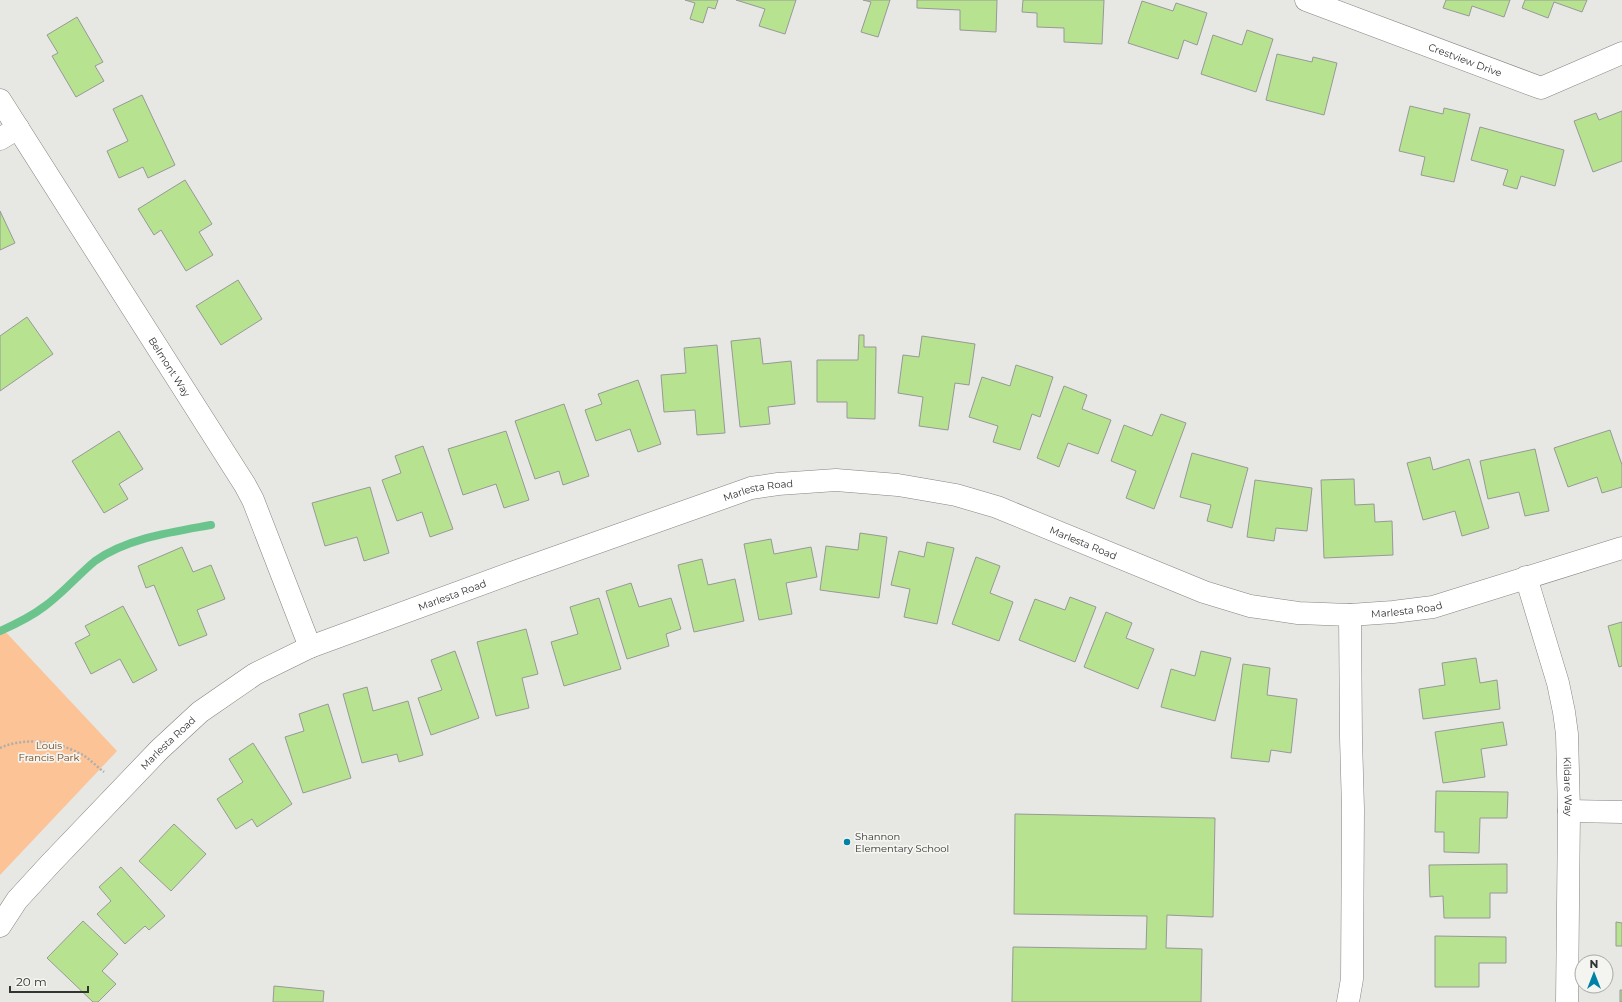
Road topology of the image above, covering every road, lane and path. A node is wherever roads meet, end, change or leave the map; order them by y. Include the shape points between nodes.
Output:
1 (1306, 0) edge
2 (1622, 53) edge
3 (0, 100) edge
4 (18, 128) junction
5 (0, 140) edge
6 (1622, 548) edge
7 (1526, 577) junction
8 (1350, 615) junction
9 (310, 647) junction
10 (0, 748) edge
11 (122, 788) junction
12 (1569, 811) junction
13 (1622, 812) edge
14 (0, 926) edge
15 (1348, 1002) edge
16 (1567, 1002) edge

1 - 2 street, Crestview Drive via 1541,88
3 - 4 street, Belmont Way
4 - 5 street
4 - 9 street, Belmont Way via 245,485
6 - 7 street, Marlesta Road
7 - 8 street, Marlesta Road via 1433,607
7 - 12 street, Kildare Way via 1564,712
8 - 9 street, Marlesta Road via 1298,614 1250,606 1217,596 978,500 898,485 836,480 751,488
8 - 15 street via 1353,809 1352,979
9 - 11 street, Marlesta Road via 255,674 200,712
10 - 11 path via 32,741 58,744 80,753
11 - 14 street, Marlesta Road via 22,895
12 - 13 street
12 - 16 street, Kildare Way

